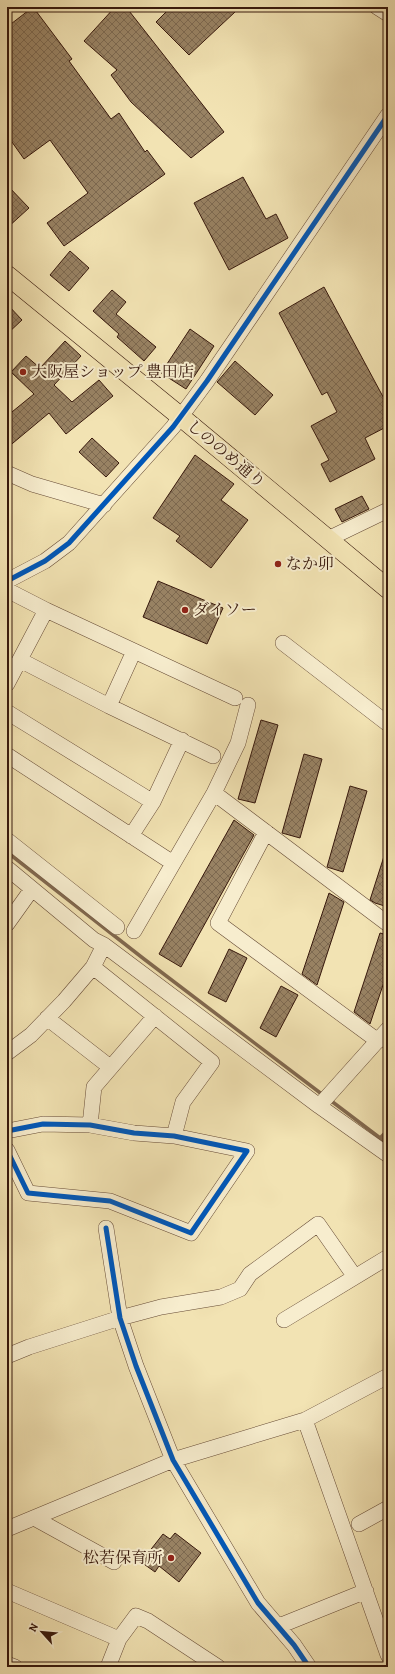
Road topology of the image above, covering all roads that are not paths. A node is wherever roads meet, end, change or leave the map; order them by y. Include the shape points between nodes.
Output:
1 (377, 7) edge
2 (388, 14) edge
3 (388, 115) edge
4 (7, 275) edge
5 (181, 416) junction
6 (7, 473) edge
7 (104, 505) junction
8 (388, 510) edge
9 (328, 539) junction
10 (7, 581) edge
11 (388, 589) edge
12 (7, 590) edge
13 (46, 610) junction
14 (282, 643) dead end
15 (134, 651) junction
16 (20, 660) junction
17 (7, 684) edge
18 (109, 706) junction
19 (7, 712) edge
20 (388, 724) edge
21 (182, 740) junction
22 (7, 755) edge
23 (213, 756) dead end
24 (214, 793) junction
25 (153, 802) junction
26 (266, 832) junction
27 (131, 836) junction
28 (7, 840) edge
29 (173, 863) junction
30 (7, 868) edge
31 (32, 889) junction
32 (7, 924) edge
33 (388, 924) edge
34 (117, 927) dead end
35 (134, 931) dead end
36 (104, 945) junction
37 (93, 967) junction
38 (154, 1016) junction
39 (47, 1018) junction
40 (388, 1029) edge
41 (378, 1041) junction
42 (7, 1053) edge
43 (110, 1068) junction
44 (324, 1100) junction
45 (90, 1125) junction
46 (7, 1131) edge
47 (174, 1136) junction
48 (7, 1150) edge
49 (388, 1155) edge
50 (106, 1228) dead end
51 (388, 1257) edge
52 (355, 1277) junction
53 (120, 1318) junction
54 (284, 1320) dead end
55 (7, 1356) edge
56 (388, 1376) edge
57 (305, 1420) junction
58 (173, 1460) junction
59 (388, 1508) edge
60 (34, 1518) junction
61 (360, 1524) dead end
62 (7, 1529) edge
63 (114, 1562) dead end
64 (7, 1591) edge
65 (366, 1591) junction
66 (279, 1626) junction
67 (120, 1639) junction
68 (388, 1655) edge
69 (7, 1664) edge
70 (15, 1667) edge
71 (108, 1667) edge
72 (218, 1667) edge
73 (309, 1667) edge

1 - 2 street
3 - 5 street
4 - 5 main road, しののめ通り
5 - 7 street
5 - 9 main road, しののめ通り
6 - 7 street via 32,484
7 - 10 street via 69,542 45,561
8 - 9 street
9 - 11 main road, しののめ通り
12 - 13 street
13 - 15 street
13 - 16 street
14 - 20 street
15 - 18 street
15 - 24 street via 242,701 238,743
16 - 17 street
16 - 18 street
18 - 21 street
19 - 25 street
21 - 23 street
21 - 25 street
22 - 27 street
24 - 26 street
24 - 29 street
25 - 27 street
26 - 33 street
26 - 41 street via 218,923
27 - 29 street
28 - 34 street
29 - 35 street
30 - 31 street
31 - 32 street
31 - 36 street via 94,940
36 - 37 street
36 - 44 street
37 - 38 street
37 - 39 street
38 - 43 street
38 - 47 street via 212,1062 182,1102
39 - 42 street via 31,1035
39 - 43 street
40 - 41 street
41 - 44 street
43 - 45 street via 94,1087
44 - 49 street
45 - 46 street via 43,1124
45 - 47 street via 134,1133
47 - 48 street via 247,1152 191,1233 110,1201 28,1193
50 - 53 street
51 - 52 street
52 - 53 street via 318,1224 250,1274 240,1289 221,1297 161,1307
52 - 54 street
53 - 55 street
53 - 58 street
56 - 57 street
57 - 58 street
57 - 65 street
58 - 60 street
58 - 66 street via 258,1603
59 - 61 street
60 - 62 street
60 - 63 street
64 - 67 street
65 - 66 street
65 - 68 street
66 - 73 street
67 - 71 street
67 - 72 street via 136,1616 148,1621
69 - 70 street

